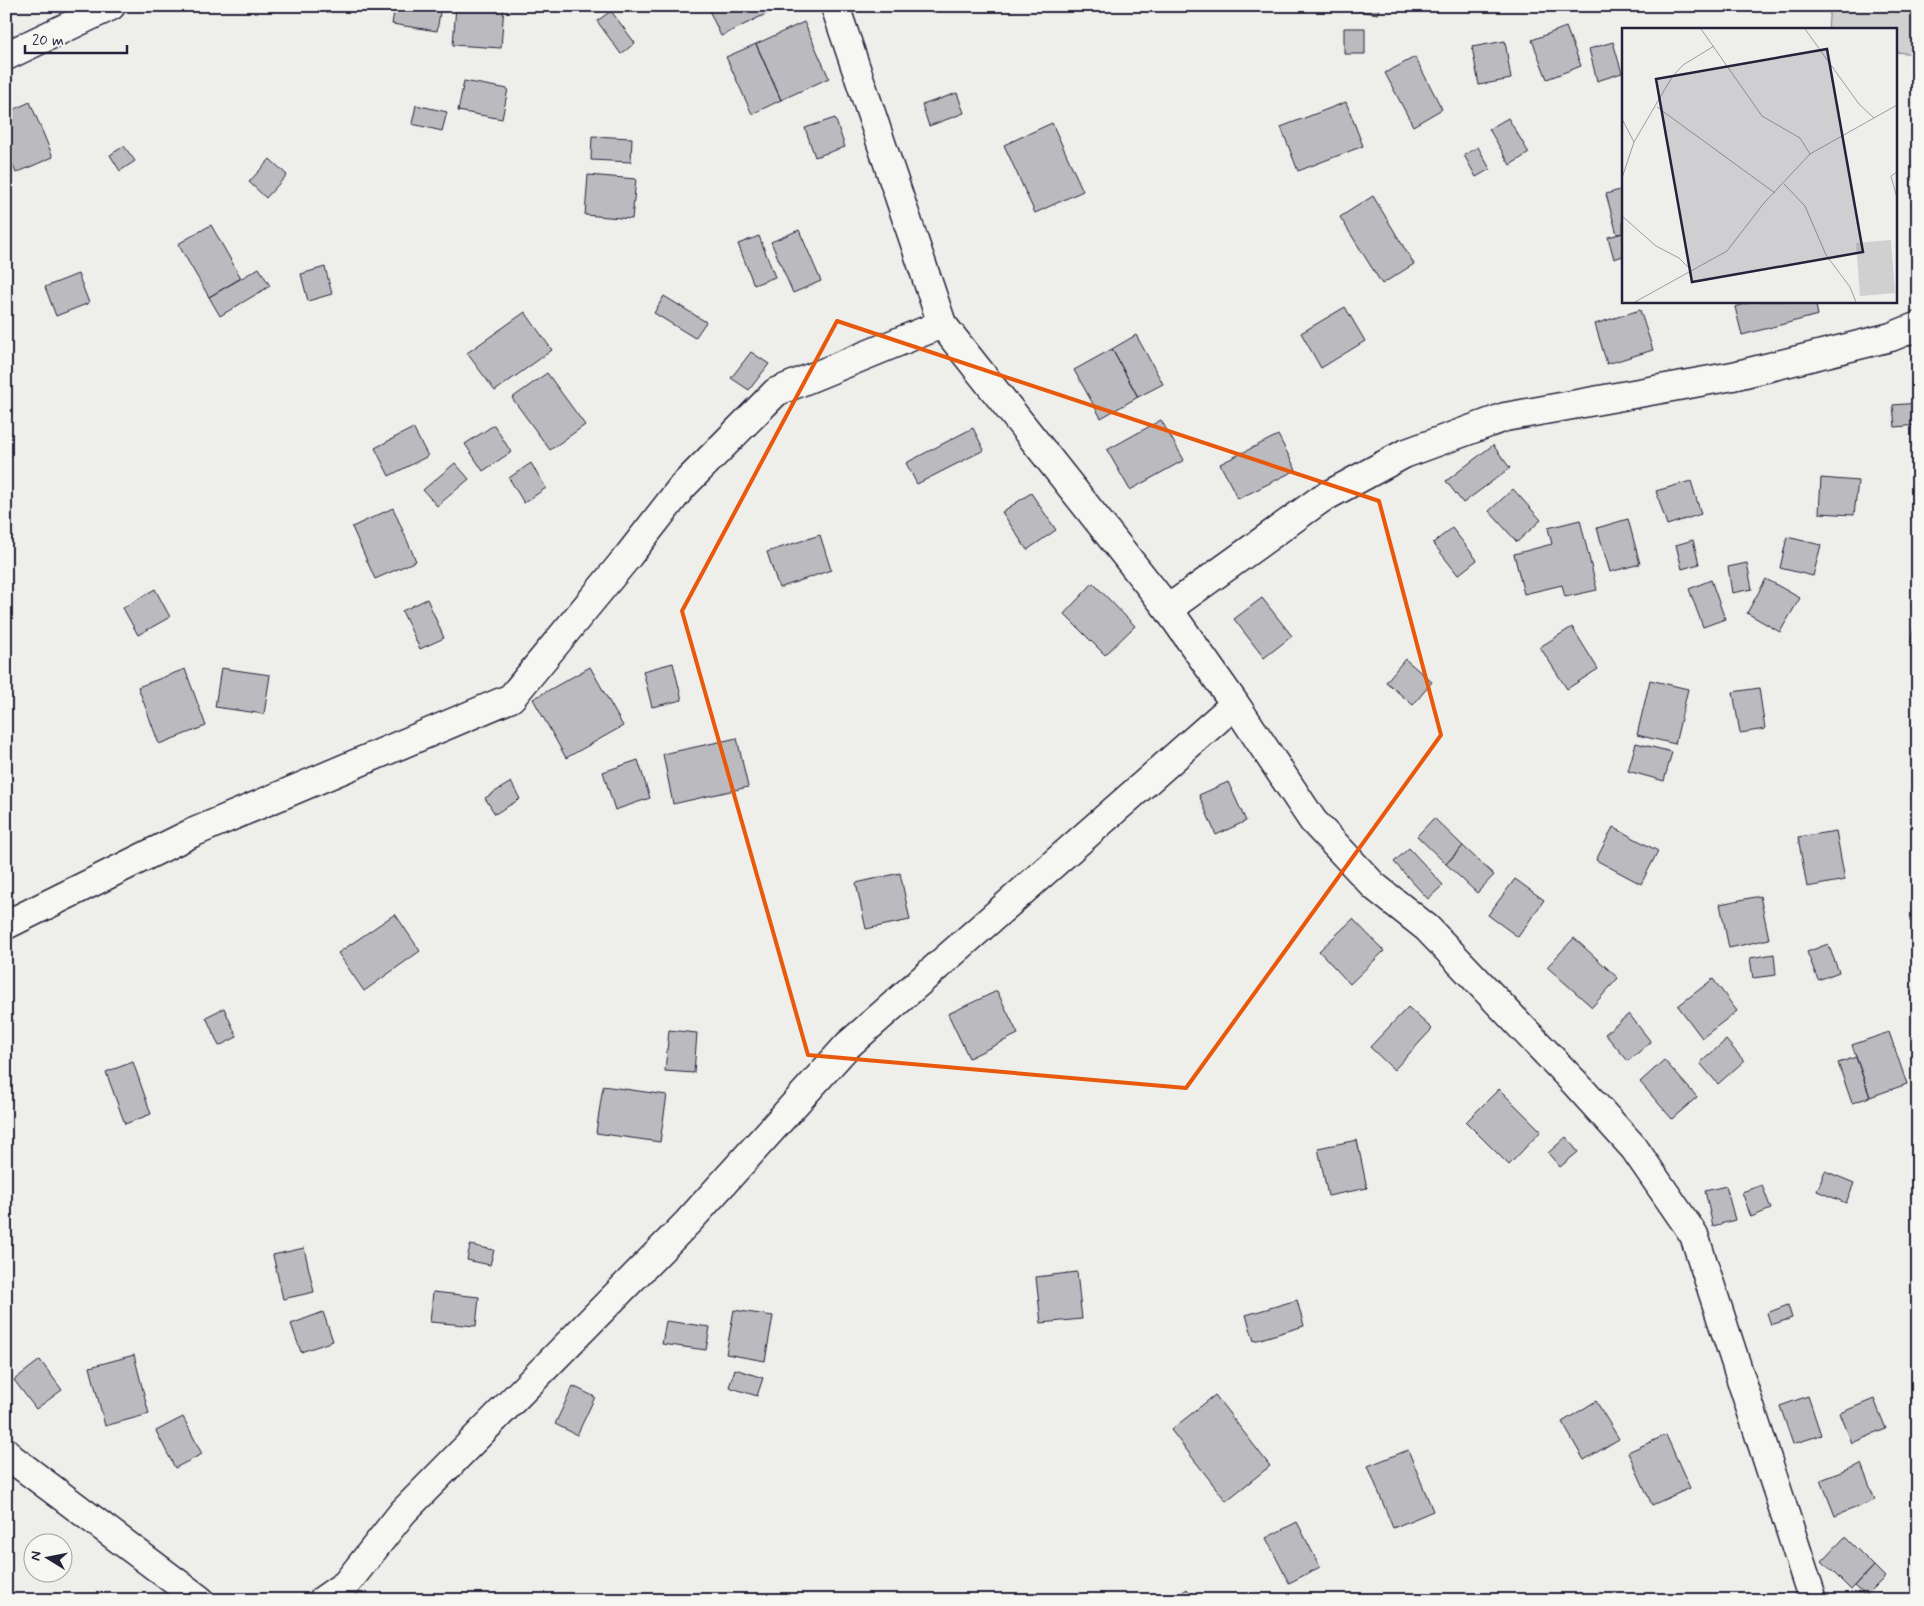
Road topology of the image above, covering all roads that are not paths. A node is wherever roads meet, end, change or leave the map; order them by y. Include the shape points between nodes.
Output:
1 (111, 6) edge
2 (835, 6) edge
3 (6, 56) edge
4 (942, 324) junction
5 (1918, 326) edge
6 (1168, 609) junction
7 (1235, 704) junction
8 (6, 924) edge
9 (6, 1452) edge
10 (346, 1592) edge
11 (200, 1600) edge
12 (323, 1600) edge
13 (1812, 1600) edge

1 - 3 street
2 - 4 street
4 - 6 street
4 - 8 street via 776,392 682,487 511,698 192,833
5 - 6 street via 1891,337 1733,376 1505,417 1404,454 1321,499
6 - 7 street
7 - 10 street via 848,1045 688,1222 403,1512
7 - 13 street via 1313,821 1374,886 1427,928 1576,1084 1634,1148 1694,1235
9 - 11 street
10 - 12 street

